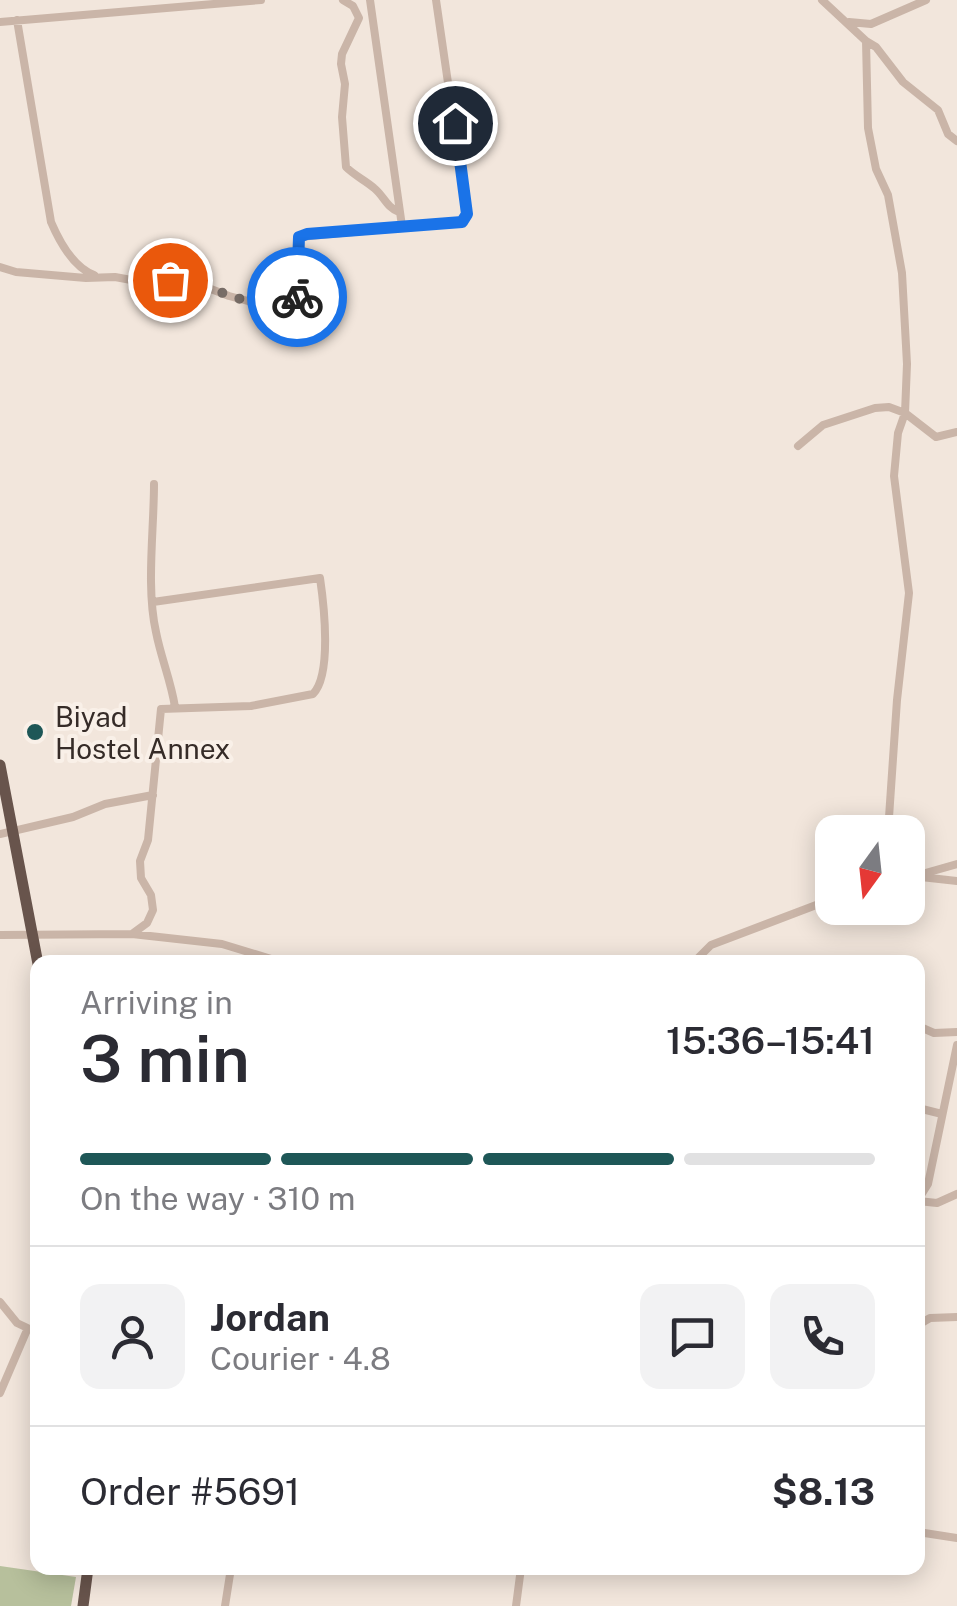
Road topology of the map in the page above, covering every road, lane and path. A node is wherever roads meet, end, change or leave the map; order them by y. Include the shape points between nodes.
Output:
1 (262, 0) edge
2 (343, 0) edge
3 (370, 0) edge
4 (436, 0) edge
5 (822, 0) edge
6 (926, 0) edge
7 (171, 3) edge
8 (17, 20) junction
9 (0, 22) edge
10 (849, 22) junction
11 (866, 41) junction
12 (957, 141) edge
13 (398, 212) junction
14 (402, 226) junction
15 (0, 267) edge
16 (98, 276) junction
17 (294, 313) junction
18 (304, 339) dead end
19 (905, 413) junction
20 (957, 432) edge
21 (798, 446) dead end
22 (154, 484) dead end
23 (153, 602) junction
24 (175, 707) junction
25 (0, 764) edge
26 (152, 795) junction
27 (889, 815) edge
28 (6, 833) edge
29 (957, 864) edge
30 (925, 874) edge
31 (925, 877) edge
32 (957, 881) edge
33 (815, 905) edge
34 (132, 934) junction
35 (0, 935) edge
36 (32, 935) junction
37 (36, 955) edge
38 (257, 955) edge
39 (700, 955) edge
40 (925, 1029) edge
41 (957, 1032) edge
42 (957, 1045) edge
43 (925, 1110) edge
44 (942, 1114) junction
45 (925, 1189) edge
46 (957, 1194) edge
47 (925, 1202) edge
48 (0, 1302) edge
49 (957, 1317) edge
50 (925, 1321) edge
51 (28, 1330) joint
52 (0, 1393) edge
53 (925, 1533) edge
54 (957, 1538) edge
55 (87, 1575) edge
56 (230, 1575) edge
57 (520, 1575) edge
58 (82, 1606) edge
59 (225, 1606) edge
60 (516, 1606) edge

1 - 7 street
2 - 13 street via 359,18 341,64 346,167
3 - 13 street
4 - 14 street via 467,214 462,222
5 - 10 street
6 - 10 street via 871,24
7 - 8 street
8 - 9 street
8 - 16 street via 51,222 83,270
10 - 11 street
11 - 12 street via 938,110
11 - 19 street via 868,128 902,273
13 - 14 street
14 - 17 street via 299,237
15 - 16 street
16 - 17 street via 198,284
17 - 18 street
19 - 20 street via 931,436
19 - 21 street via 875,408 823,425
19 - 27 street via 894,480 909,593
22 - 23 street
23 - 24 street
23 - 24 street via 320,578 325,661 318,690 264,704
24 - 26 street via 158,713
25 - 28 highway
26 - 28 street
26 - 34 street via 140,861 153,910
28 - 36 highway
29 - 30 street
31 - 32 street
33 - 39 street via 710,944
34 - 36 street
34 - 38 street via 222,944
35 - 36 street
36 - 37 highway
40 - 41 street
42 - 44 street
43 - 44 street
44 - 45 street
46 - 47 street
48 - 51 street
49 - 50 street
51 - 52 street
53 - 54 street
55 - 58 highway
56 - 59 street
57 - 60 street

